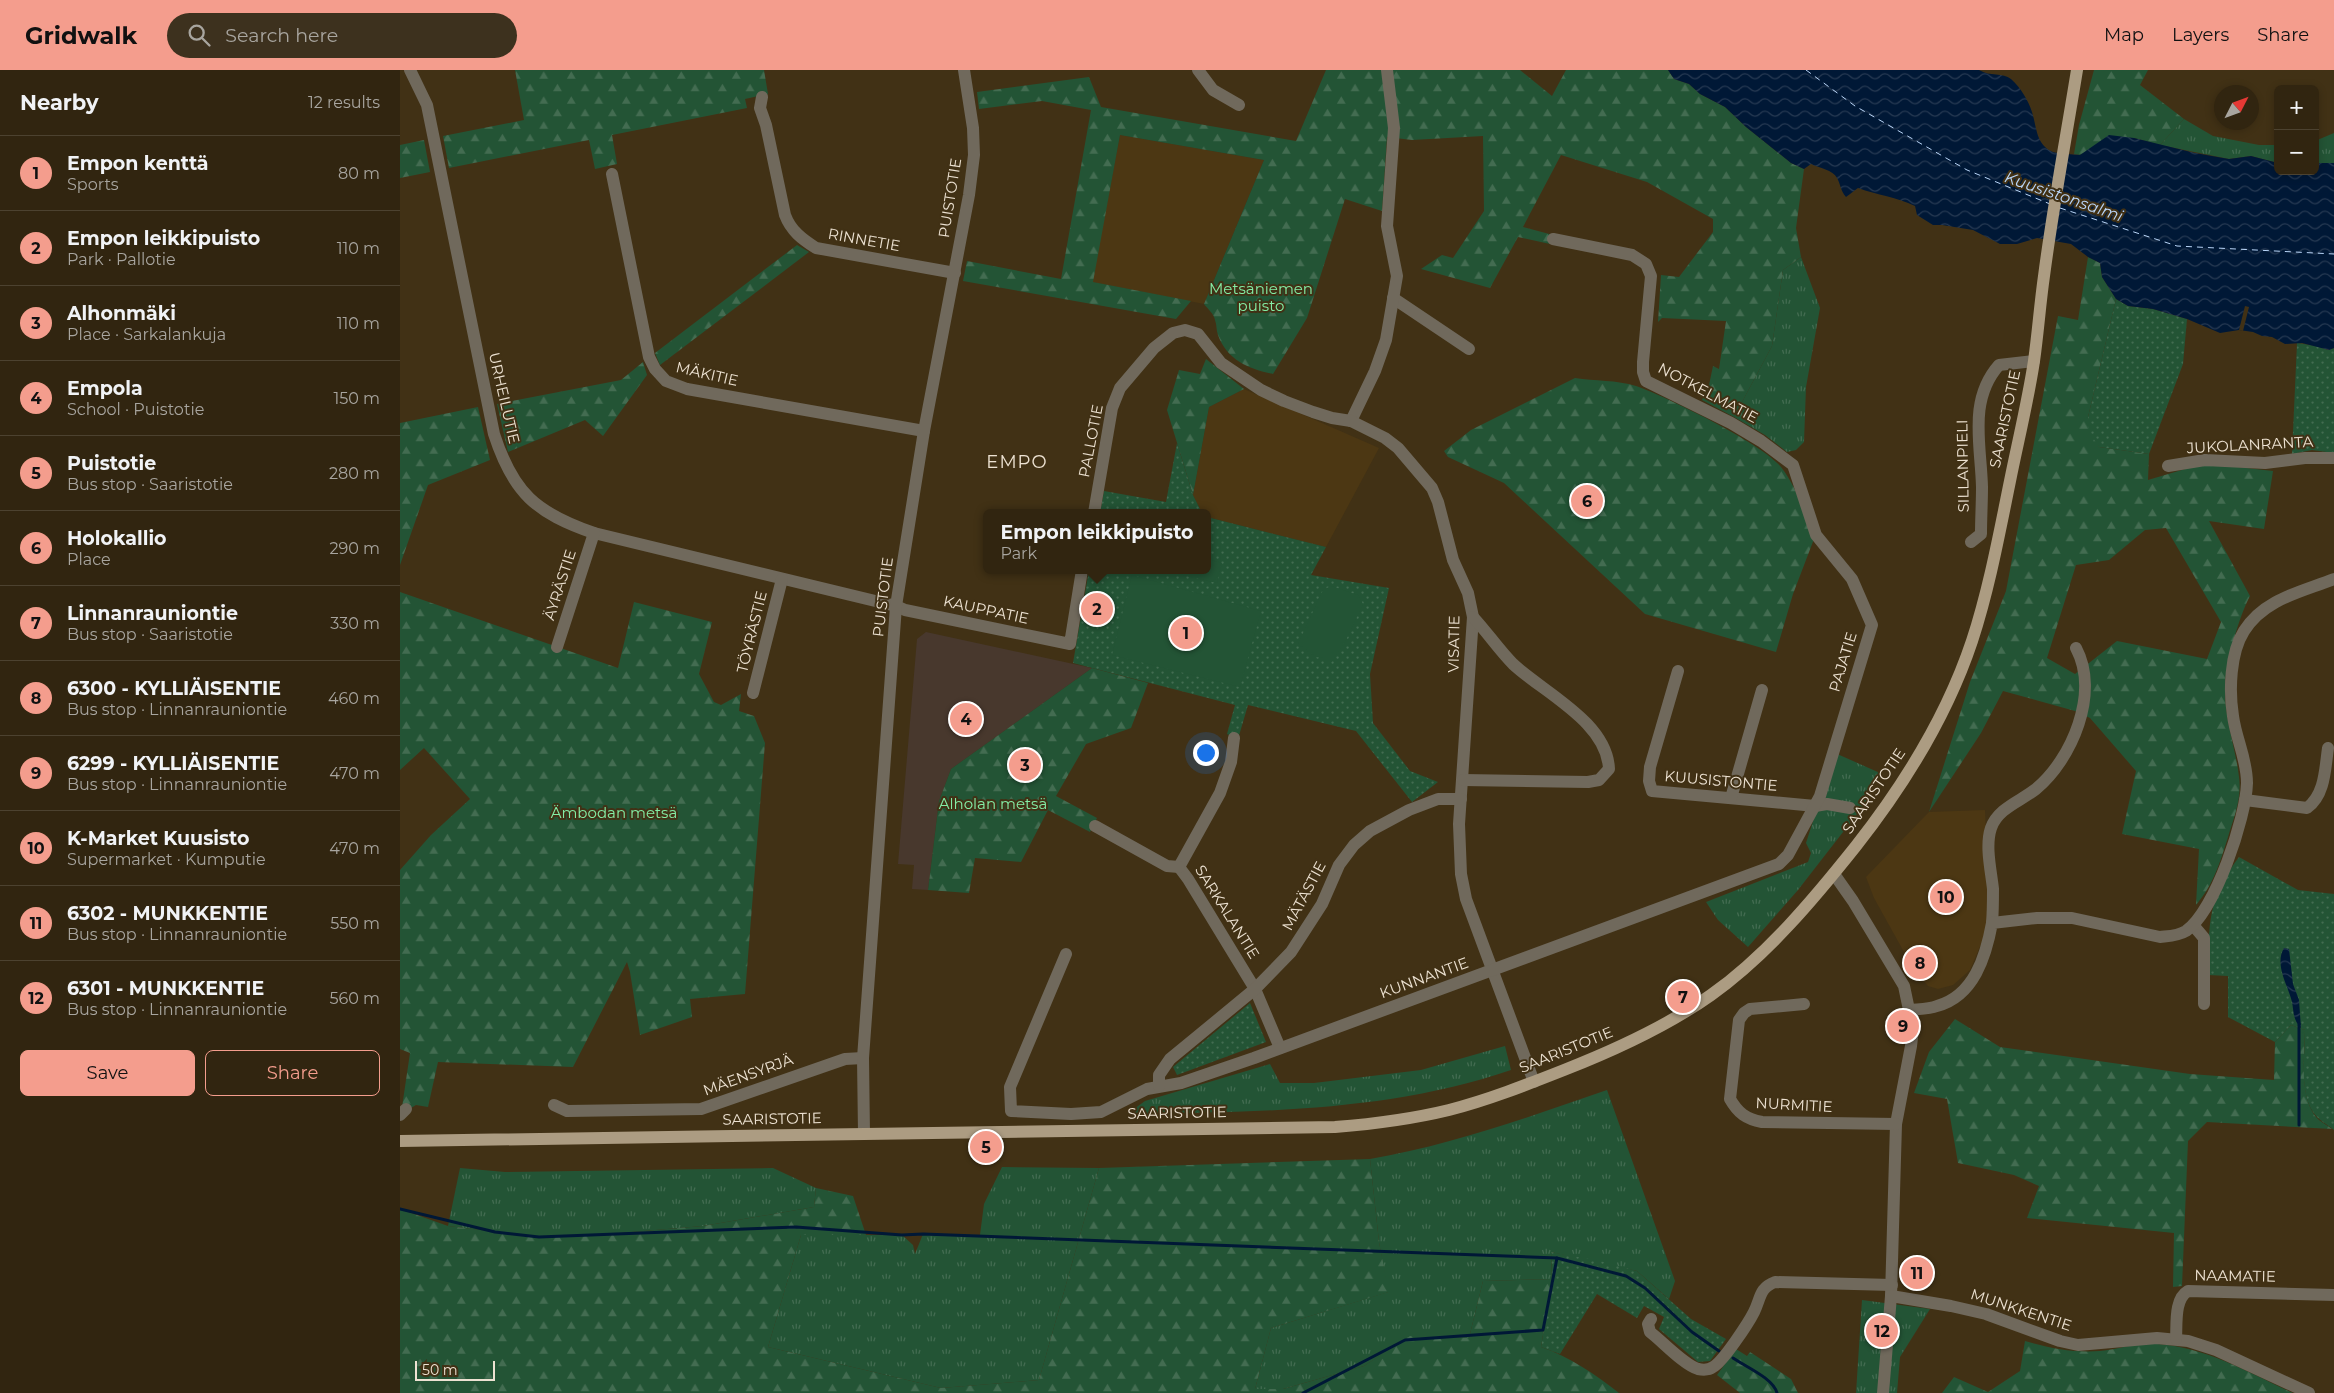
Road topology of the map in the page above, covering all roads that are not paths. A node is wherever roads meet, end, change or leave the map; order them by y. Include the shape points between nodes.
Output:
1 (410, 70) edge
2 (964, 70) edge
3 (1198, 70) edge
4 (1387, 70) edge
5 (2077, 70) edge
6 (762, 97) dead end
7 (1239, 105) dead end
8 (612, 174) dead end
9 (1553, 239) dead end
10 (954, 272) junction
11 (1393, 298) junction
12 (1198, 334) joint
13 (1469, 350) dead end
14 (2034, 361) junction
15 (1350, 421) junction
16 (924, 432) junction
17 (1784, 457) joint
18 (2334, 458) edge
19 (2168, 466) dead end
20 (1095, 509) edge
21 (594, 533) junction
22 (1971, 542) dead end
23 (1081, 574) edge
24 (782, 579) junction
25 (2334, 579) edge
26 (896, 606) junction
27 (1473, 617) junction
28 (556, 647) dead end
29 (2076, 648) dead end
30 (1678, 671) dead end
31 (1762, 690) dead end
32 (753, 693) dead end
33 (1234, 738) dead end
34 (2328, 748) dead end
35 (1463, 780) junction
36 (1731, 798) junction
37 (1461, 799) junction
38 (2245, 800) junction
39 (1815, 806) junction
40 (1850, 808) dead end
41 (1095, 826) dead end
42 (1179, 867) junction
43 (1834, 874) junction
44 (1992, 923) junction
45 (2193, 925) junction
46 (1066, 954) dead end
47 (1492, 970) junction
48 (1255, 989) junction
49 (1804, 1004) dead end
50 (2204, 1004) dead end
51 (1910, 1010) junction
52 (1280, 1048) junction
53 (863, 1058) junction
54 (1534, 1082) junction
55 (1159, 1086) junction
56 (554, 1105) dead end
57 (1896, 1124) junction
58 (864, 1134) junction
59 (400, 1141) edge
60 (1892, 1291) junction
61 (2334, 1295) edge
62 (1651, 1320) dead end
63 (2176, 1339) junction
64 (1883, 1393) edge
65 (2310, 1393) edge

1 - 21 street, URHEILUTIE via 427,105 488,406 501,455 519,488 534,503 552,517
2 - 10 street, PUISTOTIE via 974,155
3 - 7 street via 1213,90
4 - 11 street via 1394,128 1388,226 1397,276
5 - 14 main road, SAARISTOTIE via 2043,276
6 - 10 street, RINNETIE via 760,108 785,215 790,227 804,240 816,248
8 - 16 street, MÄKITIE via 645,342 655,369 666,381 687,389
9 - 17 street, NOTKELMATIE via 1641,259 1652,276 1643,362 1646,381 1731,423
10 - 16 street, PUISTOTIE
11 - 13 street
11 - 15 street via 1386,340 1375,371
12 - 15 street, VISATIE via 1221,364 1261,390 1284,402
12 - 20 street, PALLOTIE via 1185,330 1173,334 1154,348 1120,388 1112,408
14 - 22 street, SILLANPIELI via 2000,365 1993,372 1981,398 1977,418 1982,488 1981,534
14 - 43 main road, SAARISTOTIE via 1998,546 1971,643 1936,725 1869,830
15 - 27 street, VISATIE via 1398,448 1432,488 1453,560 1468,593
16 - 26 street, PUISTOTIE
17 - 39 street, PAJATIE via 1793,465 1816,535 1852,579 1872,625
18 - 19 street, JUKOLANRANTA via 2265,463 2205,460
21 - 24 street, URHEILUTIE
21 - 28 street, ÄYRÄSTIE
23 - 26 street, KAUPPATIE via 1070,644
24 - 26 street, URHEILUTIE
24 - 32 street, TÖYRÄSTIE
25 - 38 street via 2262,608 2243,632 2233,666 2231,700 2244,760
26 - 53 street, PUISTOTIE
27 - 35 street, VISATIE
27 - 35 street via 1512,662 1601,740 1609,769 1599,780 1588,782
29 - 44 street via 2082,663 2085,698 2072,738 2047,780 2005,810 1991,828
30 - 36 street, KUUSISTONTIE via 1650,768 1652,791
31 - 36 street
33 - 42 street, SARKALANTIE via 1232,762 1220,793
34 - 38 street via 2320,794 2307,808
35 - 37 street, VISATIE
36 - 39 street, KUUSISTONTIE
37 - 47 street, VISATIE via 1461,874 1466,899
37 - 48 street, MÄTÄSTIE via 1438,799 1409,810 1370,831 1354,845 1339,865 1308,929
38 - 45 street via 2231,852 2208,905
39 - 40 street, KUUSISTONTIE via 1827,804
39 - 47 street, KUNNANTIE via 1788,855 1779,864
41 - 42 street via 1167,866
42 - 48 street, SARKALANTIE
43 - 51 street via 1900,978
43 - 54 main road, SAARISTOTIE via 1762,951 1713,994 1664,1025 1607,1053
44 - 45 street via 2072,918 2160,937 2179,934
44 - 51 street via 1981,963 1958,997 1936,1007
45 - 50 street via 2204,938
46 - 55 street, KUNNANTIE via 1010,1087 1011,1111 1102,1112
47 - 52 street, KUNNANTIE
47 - 54 street, VISATIE
48 - 52 street, SARKALANTIE
48 - 55 street, MÄTÄSTIE via 1170,1059 1159,1075
49 - 57 street, NURMITIE via 1750,1009 1739,1020 1730,1099 1734,1106 1748,1119 1762,1122
51 - 57 street via 1911,1046
52 - 55 street, KUNNANTIE via 1181,1083
53 - 56 street, MÄENSYRJÄ via 845,1060 701,1109 567,1111
53 - 58 street, PUISTOTIE
54 - 58 main road, SAARISTOTIE via 1446,1111 1336,1127
57 - 60 street
58 - 59 main road, SAARISTOTIE
60 - 62 street, MUNKKENTIE via 1775,1282 1762,1290 1749,1320 1720,1361 1706,1370 1690,1365 1650,1332 1648,1324
60 - 63 street, MUNKKENTIE via 1986,1314 2060,1341 2078,1344
60 - 64 street
61 - 63 street, NAAMATIE via 2188,1291 2179,1301
63 - 65 street, MUNKKENTIE via 2216,1350

